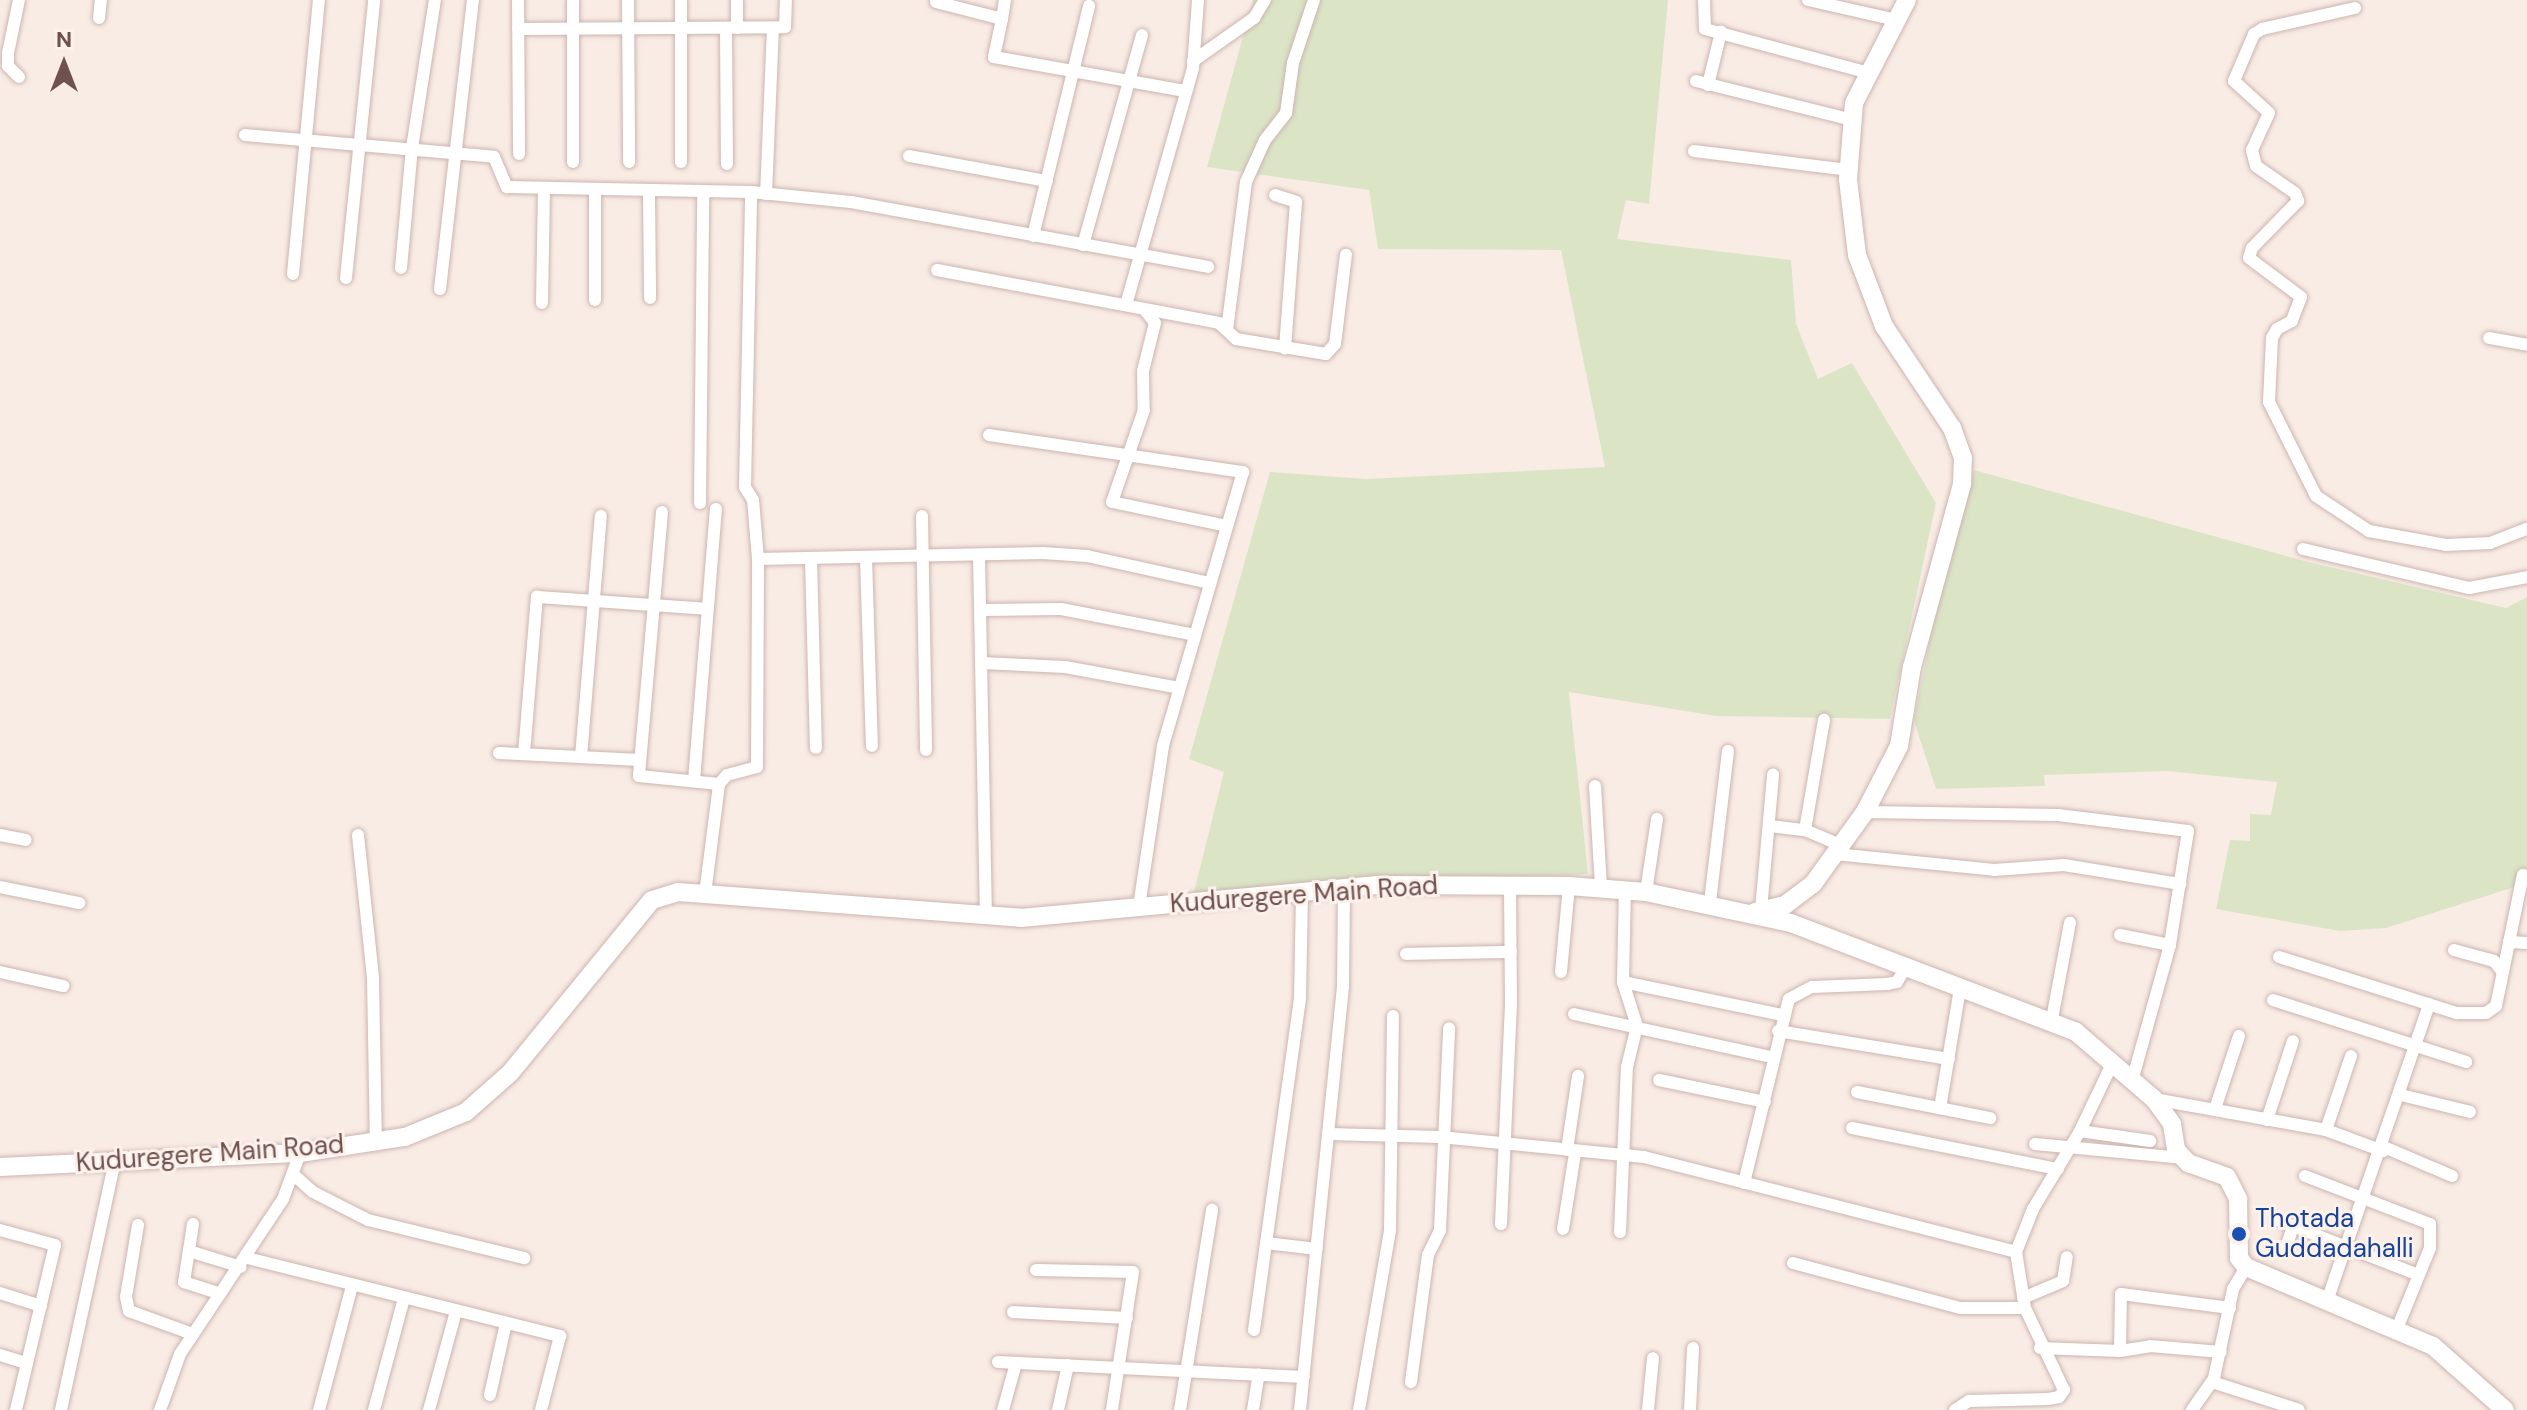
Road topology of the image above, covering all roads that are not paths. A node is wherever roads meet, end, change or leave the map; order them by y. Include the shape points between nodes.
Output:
1 (19, 0) edge
2 (101, 0) edge
3 (319, 0) edge
4 (374, 0) edge
5 (435, 0) edge
6 (473, 0) edge
7 (518, 0) edge
8 (573, 0) edge
9 (628, 0) edge
10 (681, 0) edge
11 (737, 0) edge
12 (786, 0) edge
13 (1005, 0) edge
14 (1198, 0) edge
15 (1265, 0) edge
16 (1314, 0) edge
17 (1704, 0) edge
18 (1808, 0) edge
19 (1907, 0) edge
20 (936, 2) dead end
21 (1089, 6) dead end
22 (2355, 8) dead end
23 (99, 18) dead end
24 (1002, 19) junction
25 (1896, 20) junction
26 (681, 28) junction
27 (732, 28) junction
28 (773, 28) junction
29 (518, 29) junction
30 (573, 29) junction
31 (628, 30) junction
32 (1721, 32) junction
33 (1142, 35) dead end
34 (1193, 61) junction
35 (1866, 72) junction
36 (1074, 75) junction
37 (19, 77) dead end
38 (1128, 83) junction
39 (1185, 91) junction
40 (1853, 120) junction
41 (245, 135) dead end
42 (305, 139) junction
43 (359, 142) junction
44 (412, 148) junction
45 (1694, 151) dead end
46 (455, 152) junction
47 (519, 154) dead end
48 (909, 156) dead end
49 (573, 162) dead end
50 (629, 162) dead end
51 (681, 162) dead end
52 (727, 164) dead end
53 (1848, 170) junction
54 (1047, 181) junction
55 (544, 189) junction
56 (595, 192) junction
57 (703, 192) junction
58 (751, 192) junction
59 (649, 194) junction
60 (766, 194) junction
61 (1275, 195) dead end
62 (1033, 236) junction
63 (1083, 245) junction
64 (1139, 255) junction
65 (1346, 255) dead end
66 (1208, 267) dead end
67 (401, 268) dead end
68 (937, 270) dead end
69 (293, 274) dead end
70 (346, 278) dead end
71 (440, 289) dead end
72 (650, 298) dead end
73 (595, 300) dead end
74 (542, 303) dead end
75 (1126, 305) junction
76 (1145, 310) junction
77 (1227, 330) junction
78 (2489, 338) dead end
79 (2527, 345) edge
80 (1285, 349) junction
81 (989, 435) dead end
82 (1129, 456) junction
83 (700, 503) dead end
84 (716, 509) dead end
85 (662, 512) dead end
86 (601, 516) dead end
87 (922, 516) dead end
88 (1227, 526) junction
89 (2527, 529) edge
90 (2303, 549) dead end
91 (979, 555) junction
92 (922, 556) junction
93 (866, 558) junction
94 (758, 559) junction
95 (811, 559) junction
96 (2527, 577) edge
97 (1210, 583) junction
98 (594, 601) junction
99 (653, 606) junction
100 (707, 609) junction
101 (982, 610) junction
102 (1195, 635) junction
103 (983, 663) junction
104 (1179, 688) junction
105 (1824, 720) dead end
106 (872, 746) dead end
107 (816, 748) dead end
108 (926, 750) dead end
109 (1728, 751) dead end
110 (499, 753) dead end
111 (524, 754) junction
112 (581, 757) junction
113 (640, 760) junction
114 (1773, 775) dead end
115 (694, 781) junction
116 (719, 784) junction
117 (1595, 786) dead end
118 (1865, 812) junction
119 (1657, 819) dead end
120 (1770, 826) junction
121 (1805, 830) junction
122 (0, 835) edge
123 (358, 835) dead end
124 (26, 840) dead end
125 (1838, 849) junction
126 (2523, 875) dead end
127 (2180, 884) junction
128 (1510, 885) junction
129 (1569, 886) junction
130 (0, 887) edge
131 (1344, 888) junction
132 (1601, 888) junction
133 (1625, 890) junction
134 (1302, 892) junction
135 (1646, 892) junction
136 (705, 894) junction
137 (1710, 902) junction
138 (79, 903) dead end
139 (1139, 907) junction
140 (1757, 911) junction
141 (986, 916) junction
142 (2070, 923) dead end
143 (2120, 935) dead end
144 (2509, 942) junction
145 (2527, 943) edge
146 (2170, 945) junction
147 (2454, 950) dead end
148 (1511, 952) junction
149 (1406, 954) dead end
150 (2279, 957) dead end
151 (1906, 967) junction
152 (0, 972) edge
153 (1561, 972) dead end
154 (2503, 972) junction
155 (1623, 982) junction
156 (63, 986) dead end
157 (1960, 989) junction
158 (2273, 1000) dead end
159 (2429, 1004) junction
160 (1574, 1014) dead end
161 (1782, 1015) junction
162 (1393, 1016) dead end
163 (2052, 1019) junction
164 (1637, 1026) junction
165 (1449, 1028) dead end
166 (1778, 1031) junction
167 (2239, 1036) dead end
168 (2293, 1041) dead end
169 (2416, 1046) junction
170 (2351, 1056) dead end
171 (1772, 1057) junction
172 (1949, 1059) junction
173 (2466, 1062) dead end
174 (2112, 1064) junction
175 (1578, 1076) dead end
176 (1659, 1080) dead end
177 (2132, 1081) junction
178 (1857, 1092) dead end
179 (2401, 1095) junction
180 (2154, 1099) junction
181 (1765, 1102) junction
182 (1940, 1108) junction
183 (2215, 1109) junction
184 (2470, 1112) dead end
185 (1990, 1118) dead end
186 (2267, 1120) junction
187 (1852, 1128) dead end
188 (2326, 1130) junction
189 (2080, 1131) junction
190 (1329, 1134) junction
191 (1390, 1137) junction
192 (1440, 1137) junction
193 (376, 1141) junction
194 (2150, 1141) dead end
195 (2035, 1144) dead end
196 (1505, 1147) junction
197 (2068, 1149) junction
198 (2383, 1149) junction
199 (1571, 1152) junction
200 (300, 1153) junction
201 (1621, 1154) junction
202 (2184, 1158) junction
203 (115, 1161) junction
204 (0, 1167) edge
205 (2058, 1169) junction
206 (294, 1175) junction
207 (2305, 1176) dead end
208 (2452, 1176) dead end
209 (1744, 1183) junction
210 (2365, 1198) junction
211 (1212, 1210) dead end
212 (2280, 1221) dead end
213 (193, 1224) dead end
214 (1501, 1224) dead end
215 (138, 1225) dead end
216 (2293, 1226) junction
217 (1563, 1229) dead end
218 (0, 1230) edge
219 (1620, 1232) dead end
220 (1266, 1243) junction
221 (2348, 1246) junction
222 (2286, 1248) dead end
223 (1317, 1249) junction
224 (189, 1251) junction
225 (2016, 1252) junction
226 (2067, 1257) dead end
227 (524, 1258) dead end
228 (244, 1262) junction
229 (1793, 1263) dead end
230 (2246, 1267) junction
231 (1036, 1270) dead end
232 (2416, 1274) junction
233 (352, 1286) junction
234 (0, 1293) edge
235 (220, 1294) junction
236 (404, 1298) junction
237 (2327, 1301) junction
238 (2024, 1303) junction
239 (41, 1306) junction
240 (2230, 1308) junction
241 (456, 1311) junction
242 (1013, 1312) dead end
243 (1127, 1318) junction
244 (506, 1323) junction
245 (2397, 1329) junction
246 (1254, 1330) dead end
247 (193, 1334) junction
248 (1693, 1348) dead end
249 (2040, 1348) junction
250 (2120, 1351) junction
251 (2221, 1352) junction
252 (0, 1355) edge
253 (1653, 1358) dead end
254 (998, 1362) dead end
255 (27, 1363) junction
256 (1016, 1363) junction
257 (1068, 1365) junction
258 (1121, 1366) junction
259 (1185, 1371) junction
260 (1259, 1374) junction
261 (1304, 1377) junction
262 (1411, 1382) dead end
263 (2212, 1382) junction
264 (490, 1395) dead end
265 (2040, 1405) edge
266 (16, 1410) edge
267 (61, 1410) edge
268 (160, 1410) edge
269 (319, 1410) edge
270 (374, 1410) edge
271 (429, 1410) edge
272 (541, 1410) edge
273 (1003, 1410) edge
274 (1058, 1410) edge
275 (1112, 1410) edge
276 (1180, 1410) edge
277 (1253, 1410) edge
278 (1300, 1410) edge
279 (1359, 1410) edge
280 (1648, 1410) edge
281 (1690, 1410) edge
282 (1955, 1410) edge
283 (2192, 1410) edge
284 (2299, 1410) edge
285 (2505, 1410) edge

1 - 37 street via 8,53 8,66
2 - 23 street
3 - 42 street
4 - 43 street
5 - 44 street
6 - 46 street
7 - 29 street
8 - 30 street
9 - 31 street
10 - 26 street
11 - 27 street
12 - 28 street via 785,27
13 - 24 street
14 - 34 street
15 - 34 street via 1254,18
16 - 77 street via 1293,63 1286,113 1265,140 1246,182
17 - 32 street via 1701,23
18 - 25 street
19 - 25 street
20 - 24 street
21 - 36 street
22 - 89 street via 2262,29 2254,34 2234,81 2269,113 2252,150 2256,166 2295,193 2298,201 2252,248 2249,258 2301,297 2292,321 2272,338 2269,402 2316,496 2369,531 2446,545 2490,543
24 - 36 street via 994,57
25 - 35 street
26 - 27 street
26 - 31 street
26 - 51 street
27 - 28 street
27 - 52 street
28 - 60 street
29 - 30 street
29 - 47 street
30 - 31 street
30 - 49 street
31 - 50 street
32 - 35 street
32 - 40 street via 1702,83
33 - 38 street
34 - 39 street
35 - 40 street
36 - 38 street
36 - 54 street
38 - 39 street
38 - 63 street
39 - 64 street
40 - 53 street
41 - 42 street
42 - 43 street
42 - 69 street
43 - 44 street
43 - 70 street
44 - 46 street
44 - 67 street
45 - 53 street
46 - 55 street via 494,157 507,187
46 - 71 street
48 - 54 street
53 - 118 street via 1857,255 1884,326 1952,428 1963,458 1962,484 1916,652 1899,746
54 - 62 street
55 - 56 street
55 - 74 street
56 - 59 street
56 - 73 street
57 - 58 street
57 - 59 street
57 - 83 street
58 - 60 street
58 - 94 street via 745,487 753,500
59 - 72 street
60 - 62 street via 851,202
61 - 80 street via 1296,202
62 - 63 street
63 - 64 street
64 - 66 street
64 - 75 street
65 - 80 street via 1334,349 1326,354
68 - 75 street
75 - 76 street
76 - 77 street via 1219,323
76 - 82 street via 1155,323 1143,371 1144,410
77 - 80 street via 1236,339
78 - 79 street
81 - 82 street
82 - 88 street via 1112,502
82 - 88 street via 1243,472
84 - 100 street
85 - 99 street
86 - 98 street
87 - 92 street
88 - 97 street
90 - 96 street via 2458,586
91 - 92 street
91 - 97 street via 1087,556
91 - 101 street
92 - 93 street
92 - 108 street
93 - 95 street
93 - 106 street
94 - 95 street
94 - 116 street via 757,767 727,775
95 - 107 street
97 - 102 street
98 - 99 street
98 - 111 street via 537,597
98 - 112 street
99 - 100 street
99 - 113 street
100 - 115 street
101 - 102 street via 1061,609
101 - 103 street
102 - 104 street
103 - 104 street via 1065,667
103 - 141 street
104 - 139 street via 1163,746
105 - 121 street
109 - 137 street
110 - 111 street
111 - 112 street
112 - 113 street
113 - 115 street via 639,776
114 - 120 street
115 - 116 street
116 - 136 street
117 - 132 street
118 - 125 street
118 - 127 street via 2058,815 2188,831
119 - 135 street
120 - 121 street
120 - 140 street
121 - 125 street
122 - 124 street
123 - 193 street via 373,977
125 - 127 street via 1994,870 2064,865
125 - 140 street via 1813,884 1785,905
126 - 144 street
127 - 146 street
128 - 129 street, Kuduregere Main Road
128 - 131 street, Kuduregere Main Road
128 - 148 street
129 - 132 street, Kuduregere Main Road
129 - 153 street
130 - 138 street
131 - 134 street, Kuduregere Main Road
131 - 190 street via 1343,987
132 - 133 street, Kuduregere Main Road
133 - 135 street, Kuduregere Main Road
133 - 155 street
134 - 139 street, Kuduregere Main Road
134 - 220 street via 1300,998
135 - 137 street, Kuduregere Main Road
136 - 141 street, Kuduregere Main Road
136 - 193 street, Kuduregere Main Road via 678,892 652,900 511,1072 466,1112 405,1137
137 - 140 street, Kuduregere Main Road
139 - 141 street, Kuduregere Main Road via 1021,918
140 - 151 street, Kuduregere Main Road
142 - 163 street
143 - 146 street
144 - 145 street
144 - 154 street
146 - 177 street
147 - 154 street via 2494,961
148 - 149 street
148 - 196 street
150 - 159 street
151 - 157 street, Kuduregere Main Road
151 - 161 street via 1897,982 1812,987 1789,999
152 - 156 street
154 - 159 street via 2496,1006 2486,1013 2457,1013
155 - 161 street
155 - 164 street
157 - 163 street, Kuduregere Main Road
157 - 172 street
158 - 169 street
159 - 169 street
160 - 164 street
161 - 166 street
162 - 191 street
163 - 174 street, Kuduregere Main Road
164 - 171 street
164 - 201 street via 1627,1067
165 - 192 street
166 - 171 street
166 - 172 street
167 - 183 street
168 - 186 street
169 - 173 street
169 - 179 street
170 - 188 street
171 - 181 street
172 - 182 street
174 - 177 street, Kuduregere Main Road
174 - 189 street
175 - 199 street
176 - 181 street
177 - 180 street, Kuduregere Main Road
178 - 182 street
179 - 184 street
179 - 198 street
180 - 183 street
180 - 202 street, Kuduregere Main Road via 2172,1124 2176,1150
181 - 209 street
182 - 185 street
183 - 186 street
186 - 188 street
187 - 205 street
188 - 198 street
189 - 194 street
189 - 197 street
190 - 191 street
190 - 223 street
191 - 192 street
191 - 279 street via 1390,1230
192 - 196 street
192 - 262 street via 1440,1230 1428,1255
193 - 200 street, Kuduregere Main Road
195 - 197 street
196 - 199 street
196 - 214 street
197 - 202 street
197 - 205 street
198 - 208 street
198 - 210 street
199 - 201 street
199 - 217 street
200 - 203 street, Kuduregere Main Road
200 - 206 street
201 - 209 street
201 - 219 street
202 - 230 street via 2227,1177 2238,1199 2239,1258
203 - 204 street, Kuduregere Main Road
203 - 267 street
205 - 225 street
206 - 227 street via 313,1192 368,1220
206 - 228 street
207 - 210 street
209 - 225 street
210 - 221 street
210 - 232 street via 2430,1224 2430,1248
211 - 259 street
212 - 216 street
213 - 224 street
215 - 247 street via 126,1297 129,1311
216 - 221 street
216 - 222 street
218 - 239 street via 55,1245
220 - 223 street
220 - 246 street
221 - 232 street
221 - 237 street
223 - 261 street
224 - 228 street
224 - 235 street via 184,1282
225 - 238 street
226 - 238 street via 2063,1281
228 - 233 street
228 - 235 street
229 - 238 street via 1960,1308
230 - 237 street
230 - 240 street
231 - 243 street via 1133,1272
232 - 245 street
233 - 236 street
233 - 269 street
234 - 239 street
235 - 247 street
236 - 241 street
236 - 270 street
237 - 245 street
238 - 249 street
239 - 255 street
240 - 250 street via 2121,1294
240 - 251 street
241 - 244 street
241 - 271 street
242 - 243 street
243 - 258 street
244 - 264 street
244 - 272 street via 560,1336
245 - 285 street via 2433,1346
247 - 268 street
248 - 281 street
249 - 250 street
249 - 265 street via 2064,1390
250 - 251 street via 2150,1346
251 - 263 street
252 - 255 street
253 - 280 street
254 - 256 street
255 - 266 street
256 - 257 street
256 - 273 street
257 - 258 street
257 - 274 street
258 - 259 street
258 - 275 street
259 - 260 street
259 - 276 street
260 - 261 street
260 - 277 street
261 - 278 street
263 - 283 street
263 - 284 street
265 - 282 street via 1969,1401

